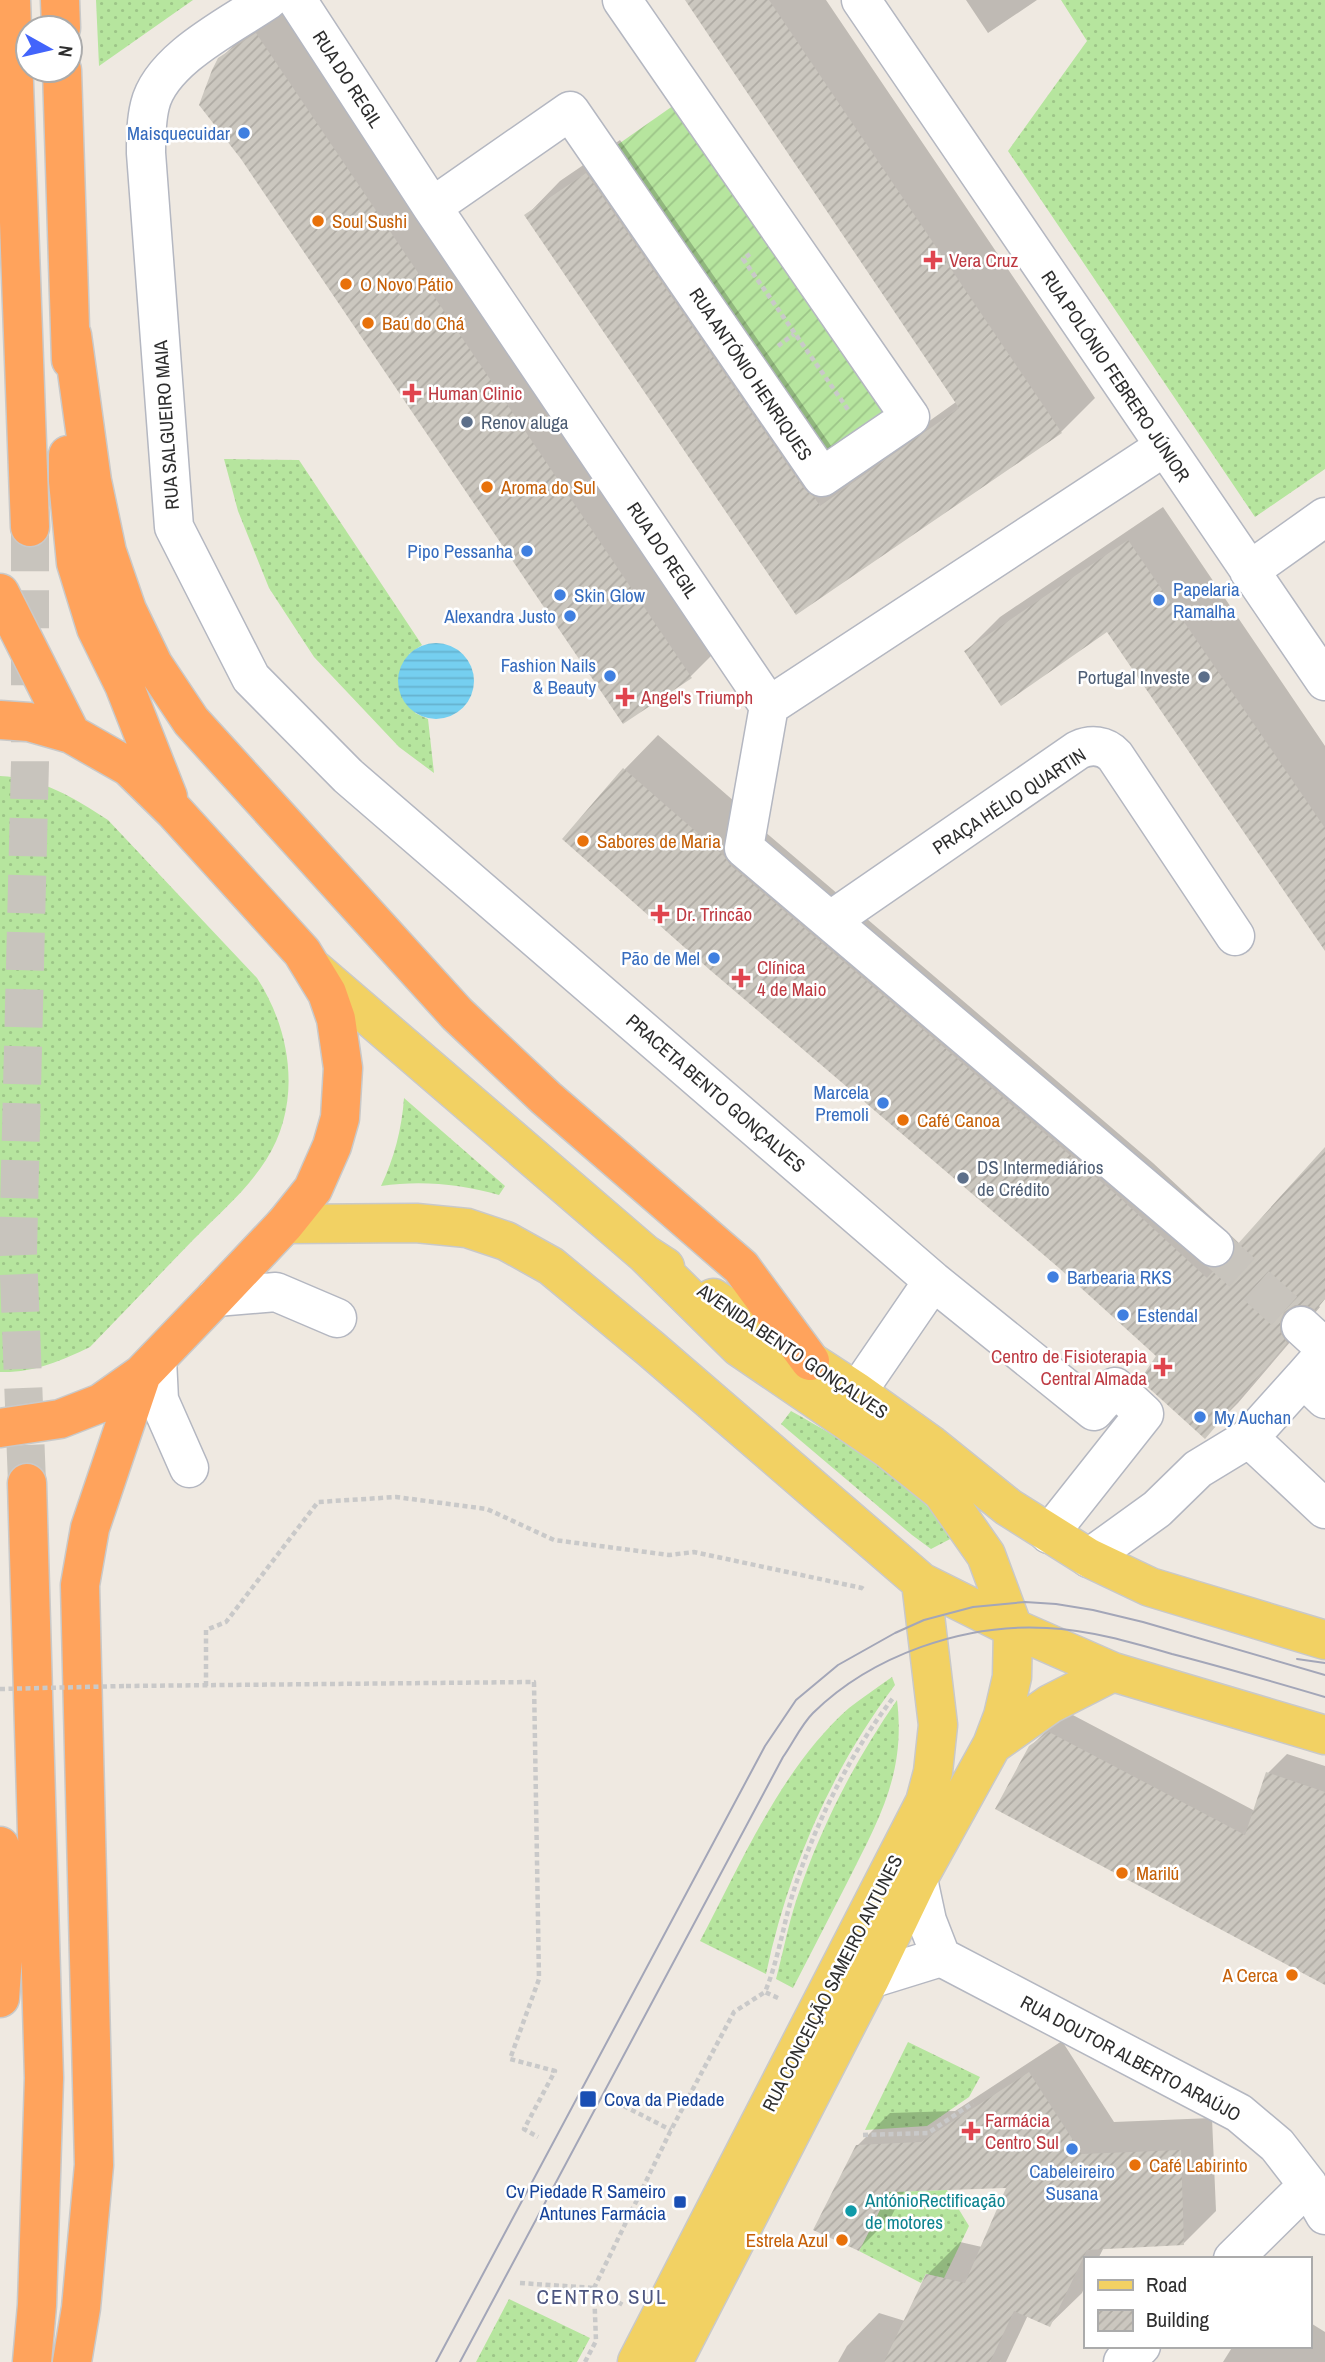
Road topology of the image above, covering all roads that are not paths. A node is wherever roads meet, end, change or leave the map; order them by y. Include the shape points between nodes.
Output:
1 (12, 0) edge
2 (268, 0) edge
3 (297, 0) edge
4 (622, 0) edge
5 (861, 0) edge
6 (63, 84) edge
7 (432, 207) junction
8 (72, 335) junction
9 (1164, 447) junction
10 (1325, 517) edge
11 (30, 527) tunnel mouth
12 (1249, 571) junction
13 (0, 593) edge
14 (1325, 681) edge
15 (769, 706) junction
16 (0, 720) edge
17 (71, 734) junction
18 (174, 811) junction
19 (499, 906) joint
20 (830, 921) junction
21 (1235, 936) dead end
22 (315, 970) junction
23 (285, 1224) junction
24 (1214, 1247) tunnel mouth
25 (645, 1254) junction
26 (933, 1280) junction
27 (216, 1297) junction
28 (337, 1318) dead end
29 (810, 1361) junction
30 (1316, 1361) edge
31 (149, 1367) junction
32 (857, 1392) junction
33 (0, 1428) edge
34 (1249, 1438) junction
35 (189, 1468) dead end
36 (27, 1483) tunnel mouth
37 (1325, 1508) edge
38 (1049, 1534) junction
39 (1088, 1558) junction
40 (921, 1583) junction
41 (1013, 1628) junction
42 (1325, 1640) edge
43 (1113, 1672) junction
44 (1325, 1735) edge
45 (992, 1745) junction
46 (0, 1846) edge
47 (918, 1879) junction
48 (942, 1957) junction
49 (870, 1979) junction
50 (0, 1998) edge
51 (1317, 2200) edge
52 (1236, 2257) edge
53 (1139, 2348) edge
54 (32, 2362) edge
55 (72, 2362) edge
56 (638, 2362) edge
57 (673, 2362) edge
58 (1123, 2362) edge

1 - 11 highway
2 - 19 street, RUA SALGUEIRO MAIA via 187,54 160,81 148,112 146,153 174,527 251,678 348,776
3 - 7 street, RUA DO REGIL
4 - 7 street, RUA ANTÓNIO HENRIQUES via 911,417 822,477 570,111
5 - 9 street, RUA POLÓNIO FEBRERO JÚNIOR
6 - 8 highway
7 - 15 street, RUA DO REGIL
8 - 18 highway via 68,481 76,563 96,628
8 - 29 highway via 92,481 107,552 153,664 191,721 457,1014 546,1098 741,1267
9 - 12 street, RUA POLÓNIO FEBRERO JÚNIOR
9 - 15 street
10 - 12 street
12 - 14 street, RUA POLÓNIO FEBRERO JÚNIOR
13 - 17 highway
15 - 20 street via 744,848
16 - 17 highway via 29,722
17 - 18 highway via 129,767
18 - 22 highway
19 - 26 street, PRACETA BENTO GONÇALVES
20 - 21 street, PRAÇA HÉLIO QUARTIN via 1090,746 1115,756
20 - 24 street
22 - 23 highway via 327,993 340,1042 340,1118 313,1189
22 - 25 main road, AVENIDA BENTO GONÇALVES
23 - 27 highway
23 - 40 main road via 416,1223 467,1228 506,1241 551,1266
25 - 29 main road, AVENIDA BENTO GONÇALVES
25 - 41 main road via 739,1347 887,1448 942,1492 986,1555
26 - 32 street
26 - 38 street, PRACETA BENTO GONÇALVES via 1094,1411 1115,1387 1144,1414
27 - 28 street via 276,1292
27 - 31 highway
29 - 32 main road, AVENIDA BENTO GONÇALVES
30 - 34 street
31 - 33 highway via 101,1403 60,1419
31 - 35 street
31 - 55 highway via 90,1528 80,1585 94,2165
32 - 38 main road, AVENIDA BENTO GONÇALVES
34 - 37 street
34 - 39 street via 1198,1469 1157,1509
36 - 54 highway via 44,2078
38 - 39 main road, AVENIDA BENTO GONÇALVES
39 - 42 main road, AVENIDA BENTO GONÇALVES via 1150,1587
40 - 41 main road
40 - 56 main road, RUA CONCEIÇÃO SAMEIRO ANTUNES via 938,1724 925,1802
41 - 43 main road
41 - 45 main road, RUA CONCEIÇÃO SAMEIRO ANTUNES via 1012,1677
43 - 44 main road
43 - 45 main road via 1050,1704
45 - 47 main road, RUA CONCEIÇÃO SAMEIRO ANTUNES
46 - 50 highway via 4,1943
47 - 48 street via 927,1921
47 - 49 main road, RUA CONCEIÇÃO SAMEIRO ANTUNES
48 - 49 street
48 - 51 street, RUA DOUTOR ALBERTO ARAÚJO via 1239,2113 1277,2145
49 - 57 main road, RUA CONCEIÇÃO SAMEIRO ANTUNES
51 - 52 street
53 - 58 street

